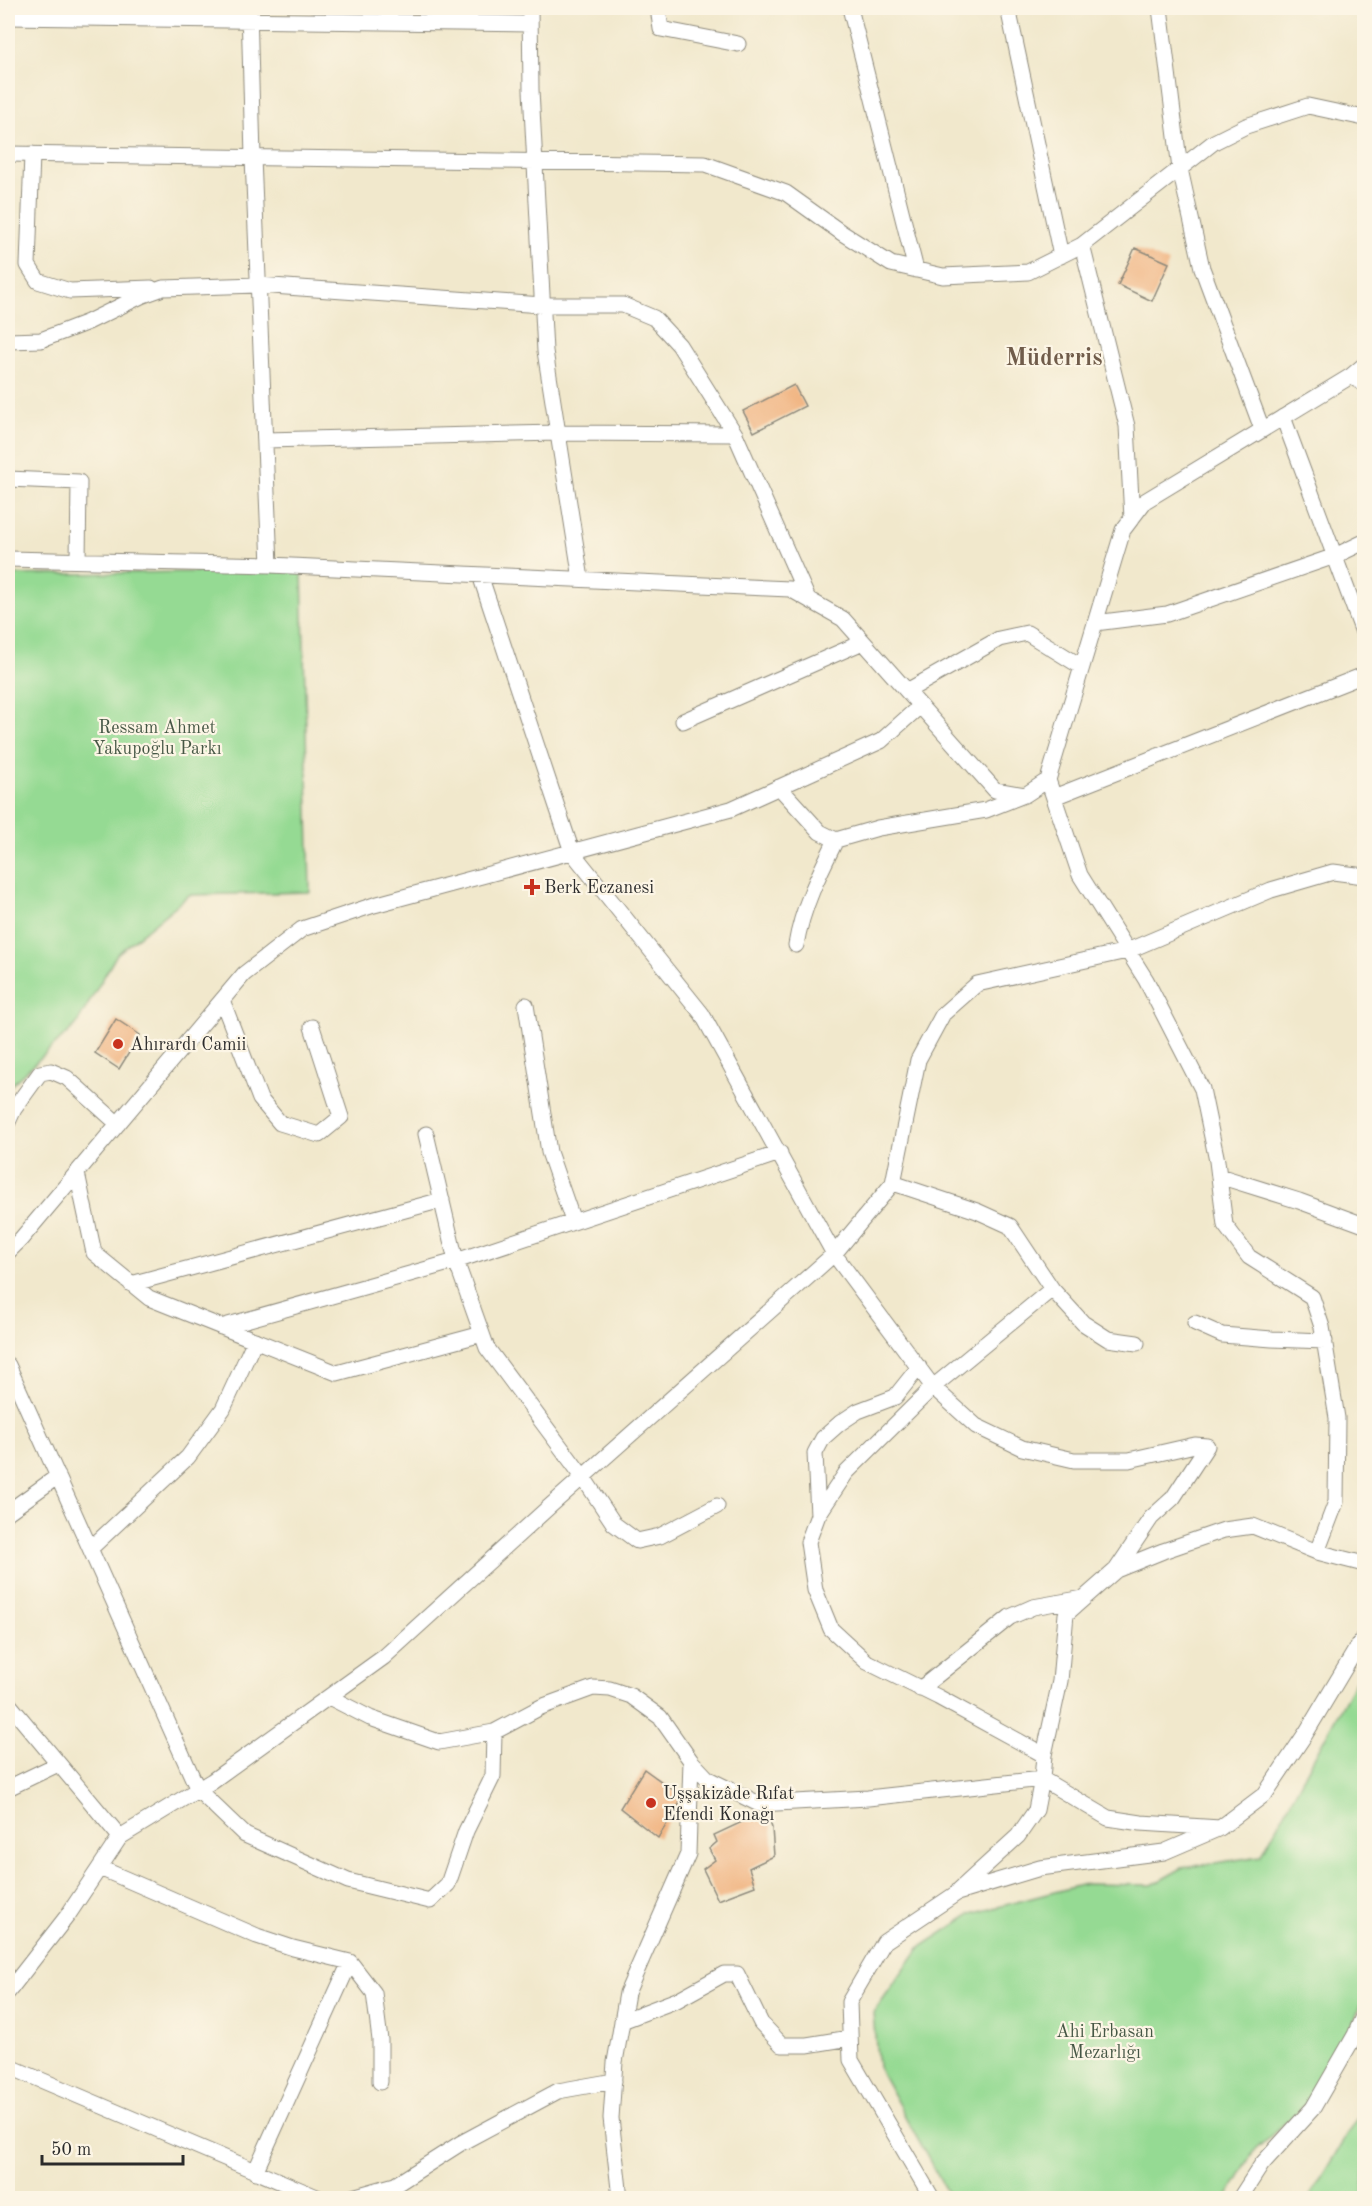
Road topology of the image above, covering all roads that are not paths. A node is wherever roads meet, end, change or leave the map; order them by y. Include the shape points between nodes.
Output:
1 (530, 8) edge
2 (658, 8) edge
3 (850, 8) edge
4 (1008, 8) edge
5 (1160, 8) edge
6 (249, 13) edge
7 (8, 16) edge
8 (530, 24) junction
9 (738, 44) dead end
10 (1365, 118) edge
11 (8, 154) edge
12 (32, 154) junction
13 (253, 158) junction
14 (535, 162) junction
15 (1180, 170) junction
16 (1082, 245) junction
17 (1061, 256) junction
18 (916, 270) junction
19 (258, 285) junction
20 (163, 288) junction
21 (542, 304) junction
22 (8, 341) edge
23 (1365, 365) edge
24 (1351, 376) junction
25 (1365, 384) edge
26 (1282, 417) junction
27 (1262, 429) junction
28 (558, 433) junction
29 (735, 434) junction
30 (265, 440) junction
31 (8, 479) edge
32 (1132, 518) junction
33 (1365, 542) edge
34 (1335, 556) junction
35 (8, 559) edge
36 (78, 561) junction
37 (270, 566) junction
38 (480, 575) junction
39 (581, 579) junction
40 (808, 599) junction
41 (1095, 623) junction
42 (1365, 635) edge
43 (862, 642) junction
44 (1082, 667) junction
45 (1365, 675) edge
46 (907, 691) junction
47 (920, 706) junction
48 (683, 721) dead end
49 (1048, 780) junction
50 (779, 787) junction
51 (1025, 795) junction
52 (1054, 796) junction
53 (836, 840) junction
54 (572, 852) junction
55 (1365, 876) edge
56 (796, 945) dead end
57 (1127, 951) junction
58 (222, 1000) junction
59 (526, 1005) dead end
60 (312, 1028) dead end
61 (8, 1122) edge
62 (118, 1124) junction
63 (426, 1134) dead end
64 (780, 1153) junction
65 (77, 1173) junction
66 (1219, 1176) junction
67 (893, 1183) junction
68 (442, 1200) junction
69 (573, 1221) junction
70 (1365, 1225) edge
71 (8, 1252) edge
72 (834, 1254) junction
73 (456, 1260) junction
74 (131, 1284) junction
75 (1052, 1289) junction
76 (1195, 1323) dead end
77 (221, 1327) junction
78 (482, 1334) junction
79 (255, 1340) junction
80 (1325, 1341) junction
81 (1137, 1343) dead end
82 (8, 1365) edge
83 (919, 1367) junction
84 (933, 1386) junction
85 (58, 1476) junction
86 (583, 1477) junction
87 (717, 1506) dead end
88 (8, 1512) edge
89 (818, 1515) junction
90 (91, 1548) junction
91 (1317, 1552) junction
92 (1365, 1564) edge
93 (1116, 1570) junction
94 (1084, 1599) junction
95 (1365, 1636) edge
96 (920, 1689) junction
97 (329, 1697) junction
98 (8, 1703) edge
99 (494, 1732) junction
100 (1044, 1755) junction
101 (691, 1761) junction
102 (58, 1764) junction
103 (1042, 1779) junction
104 (8, 1788) edge
105 (198, 1790) junction
106 (1220, 1828) junction
107 (120, 1837) junction
108 (100, 1868) junction
109 (955, 1894) junction
110 (350, 1962) junction
111 (8, 1992) edge
112 (1365, 2014) edge
113 (622, 2021) junction
114 (850, 2038) junction
115 (8, 2066) edge
116 (614, 2080) junction
117 (380, 2082) dead end
118 (255, 2172) junction
119 (319, 2199) edge
120 (349, 2199) edge
121 (620, 2199) edge
122 (932, 2199) edge
123 (1240, 2199) edge

1 - 8 street
2 - 9 street via 661,29
3 - 18 street
4 - 17 street
5 - 15 street
6 - 7 street
6 - 8 street
6 - 13 street
8 - 14 street
10 - 15 street via 1308,106 1246,126 1214,142
11 - 12 street
12 - 13 street
12 - 20 street via 28,265 38,281 70,291
13 - 14 street
13 - 19 street
14 - 18 street via 705,164 786,193 891,264
14 - 21 street
15 - 16 street
15 - 27 street via 1202,268
16 - 17 street
16 - 32 street via 1127,426
17 - 18 street via 1028,272 943,276
19 - 20 street
19 - 21 street
19 - 30 street
20 - 22 street via 42,340
21 - 28 street
21 - 29 street via 623,305 654,318 679,345
23 - 24 street
24 - 25 street
24 - 26 street
26 - 27 street
26 - 34 street
27 - 32 street via 1145,501
28 - 29 street
28 - 30 street
28 - 39 street
29 - 40 street
30 - 37 street
31 - 36 street via 79,482
32 - 41 street via 1123,530
33 - 34 street
34 - 41 street via 1167,614
34 - 42 street
35 - 36 street
36 - 37 street
37 - 38 street
38 - 39 street
38 - 54 street
39 - 40 street via 790,589
40 - 43 street via 843,619
41 - 44 street
43 - 46 street
43 - 48 street
44 - 46 street via 1028,633 999,639
44 - 49 street
45 - 52 street
46 - 47 street
47 - 50 street via 881,741
47 - 51 street via 995,790
49 - 51 street
49 - 52 street
50 - 53 street via 820,832
50 - 54 street via 731,809
51 - 53 street via 986,810 878,828
52 - 57 street via 1080,875
53 - 56 street via 817,877 799,925
54 - 58 street via 374,905 302,929 244,974
54 - 64 street via 702,1014
55 - 57 street via 1333,872 1271,890
57 - 66 street via 1202,1089
57 - 67 street via 977,984 944,1014 918,1060
58 - 60 street via 260,1099 280,1123 319,1135 341,1117
58 - 62 street
59 - 69 street via 549,1152
61 - 62 street via 40,1073 51,1071 67,1078
62 - 65 street
63 - 68 street
64 - 69 street
64 - 72 street
65 - 71 street
65 - 74 street via 94,1253
66 - 70 street
66 - 80 street via 1225,1225 1249,1257 1312,1297
67 - 72 street
67 - 75 street via 1010,1226
68 - 73 street
68 - 74 street
69 - 73 street
72 - 83 street
72 - 86 street
73 - 77 street
73 - 78 street
74 - 77 street via 149,1298
75 - 81 street via 1083,1323 1108,1340
75 - 84 street
76 - 80 street via 1222,1335
77 - 79 street
78 - 79 street via 337,1373
78 - 86 street via 487,1348
79 - 90 street via 223,1409 188,1457
80 - 91 street via 1337,1418 1336,1502
82 - 85 street
83 - 84 street
83 - 89 street via 895,1397 858,1412 823,1438 815,1453
84 - 89 street via 846,1473
84 - 93 street via 976,1426 1022,1448 1074,1461 1129,1460 1194,1445 1207,1446 1173,1498 1150,1518
85 - 88 street
85 - 90 street
86 - 87 street via 614,1524 637,1541 660,1536
86 - 97 street via 384,1657
89 - 96 street via 808,1542 815,1590 831,1629 867,1662
90 - 105 street
91 - 92 street
91 - 93 street via 1253,1526 1224,1530
93 - 94 street
94 - 96 street via 1033,1607 1010,1617
94 - 100 street via 1066,1614 1060,1681
95 - 106 street via 1264,1794
96 - 100 street
97 - 99 street via 370,1718 439,1742
97 - 105 street
98 - 102 street
99 - 101 street via 541,1707 593,1688 610,1689 631,1696 660,1717
99 - 105 street via 493,1776 466,1831 448,1884 430,1901 348,1881 245,1835
100 - 103 street
101 - 103 street via 708,1779 759,1804 868,1798
101 - 113 street via 687,1854 627,1993
102 - 104 street
102 - 107 street
103 - 106 street via 1108,1818
103 - 109 street via 1036,1810 1018,1836
105 - 107 street
106 - 109 street via 1164,1852 1040,1868
107 - 108 street
108 - 110 street via 257,1936
108 - 111 street
109 - 114 street via 884,1942 849,2002
110 - 117 street via 374,1993
110 - 118 street
112 - 123 street via 1313,2108 1262,2164
113 - 114 street via 677,2000 724,1974 737,1974 761,2023 782,2045
113 - 116 street
114 - 122 street via 851,2060
115 - 118 street
116 - 120 street via 558,2091 461,2143 396,2185
116 - 121 street via 610,2118
118 - 119 street

